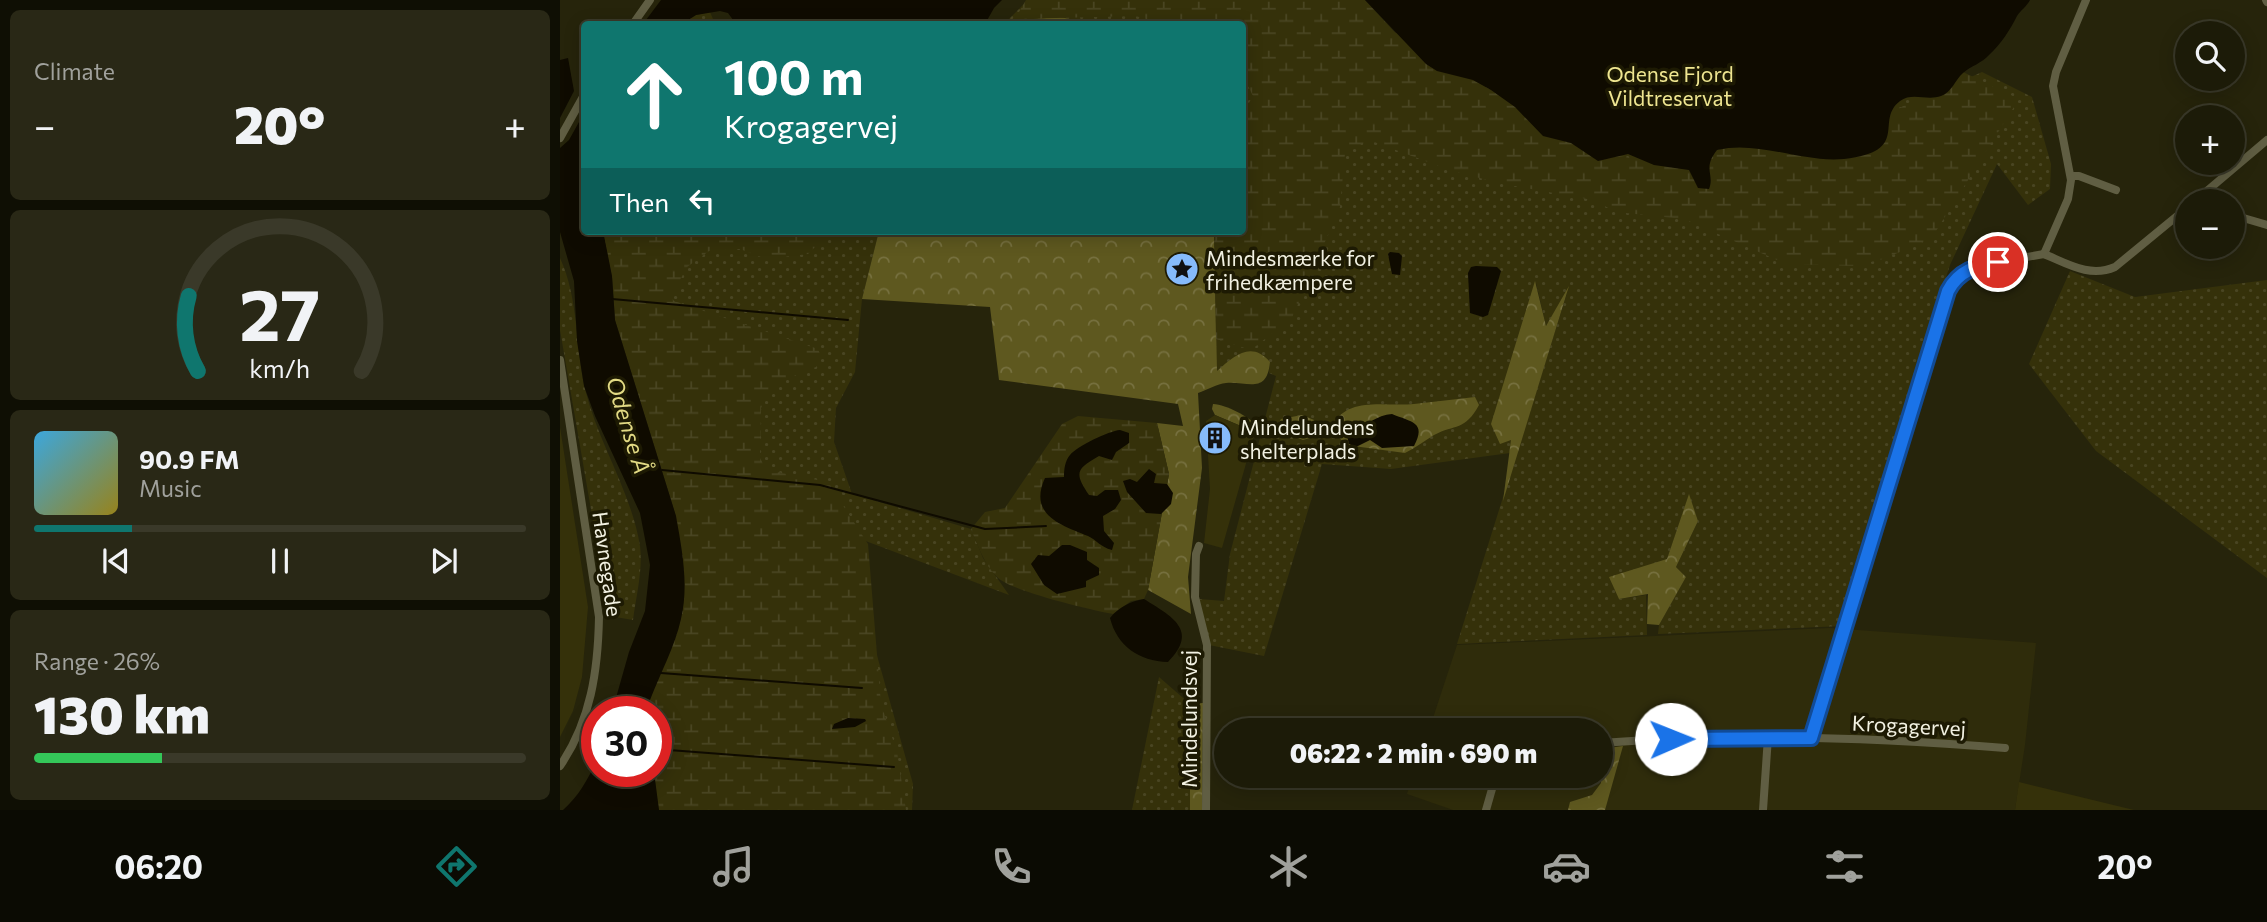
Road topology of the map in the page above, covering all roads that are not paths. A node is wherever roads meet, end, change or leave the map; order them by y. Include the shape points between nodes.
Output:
1 (650, 0) edge
2 (2086, 0) edge
3 (635, 21) edge
4 (581, 100) edge
5 (560, 138) edge
6 (2267, 141) edge
7 (2072, 176) junction
8 (2212, 189) edge
9 (2116, 190) dead end
10 (2175, 218) edge
11 (2245, 219) edge
12 (2267, 225) edge
13 (2044, 254) junction
14 (560, 359) edge
15 (1199, 546) dead end
16 (1768, 737) junction
17 (1811, 738) junction
18 (1613, 742) edge
19 (2005, 748) dead end
20 (560, 766) edge
21 (1491, 788) edge
22 (1206, 810) edge
23 (1486, 810) edge
24 (1763, 810) edge

1 - 3 street
2 - 7 street via 2053,86
4 - 5 street
6 - 8 street
7 - 9 street
7 - 13 street via 2068,199
10 - 13 street via 2104,272 2090,272
11 - 12 street
13 - 17 street via 1975,266 1955,277 1948,291
14 - 20 street, Havnegade via 599,617 592,694 582,726
15 - 22 street, Mindelundsvej via 1195,597 1206,645
16 - 17 street, Krogagervej
16 - 18 street, Krogagervej
16 - 24 street
17 - 19 street, Krogagervej
21 - 23 street

